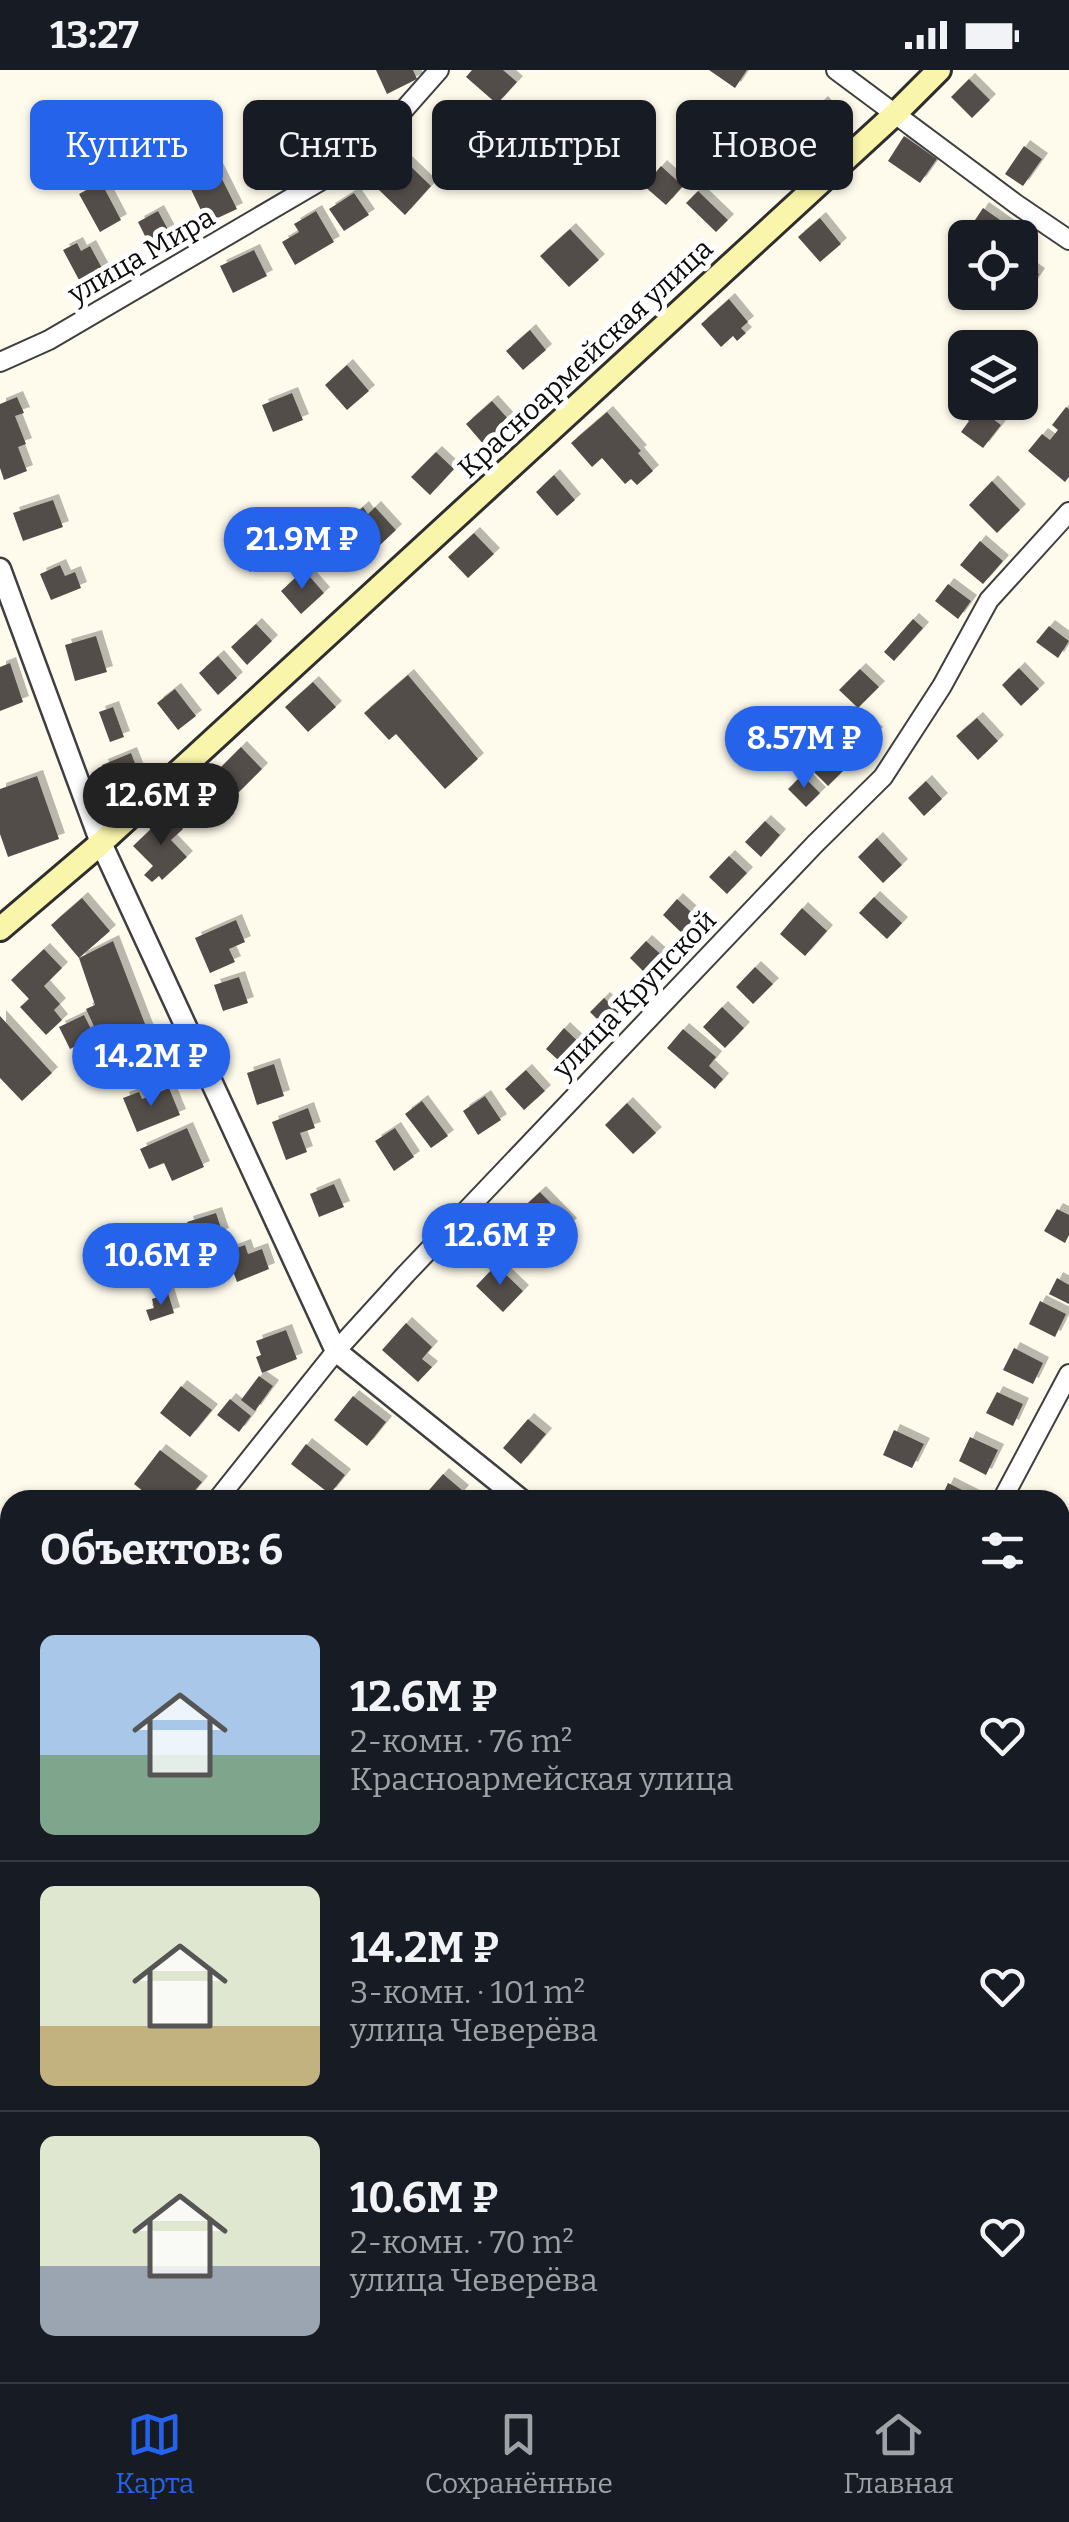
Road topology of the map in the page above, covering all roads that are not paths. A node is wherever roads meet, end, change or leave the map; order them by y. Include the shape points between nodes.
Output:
1 (439, 70) edge
2 (836, 70) edge
3 (939, 70) edge
4 (896, 114) junction
5 (1069, 240) edge
6 (0, 362) edge
7 (1069, 512) edge
8 (0, 569) edge
9 (101, 843) junction
10 (0, 928) edge
11 (336, 1351) junction
12 (1069, 1374) edge
13 (225, 1490) edge
14 (509, 1490) edge
15 (1007, 1490) edge

1 - 6 street, улица Мира via 362,156 49,340
2 - 4 street
3 - 4 main road, Красноармейская улица
4 - 5 street
4 - 9 main road, Красноармейская улица
7 - 11 street, улица Крупской via 990,600 884,777
8 - 9 street
9 - 10 main road, Красноармейская улица
9 - 11 street
11 - 13 street, улица Крупской
11 - 14 street
12 - 15 street

